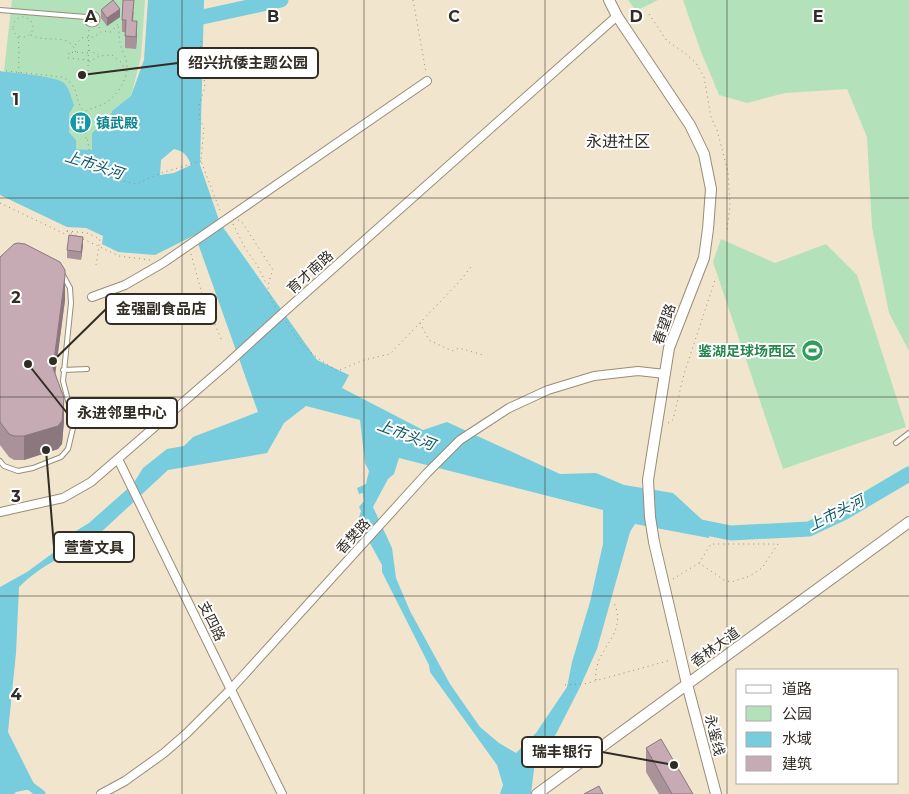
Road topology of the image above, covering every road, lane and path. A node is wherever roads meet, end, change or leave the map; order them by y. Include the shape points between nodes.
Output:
1 (413, 0) edge
2 (609, 0) edge
3 (0, 10) edge
4 (648, 14) dead end
5 (617, 16) junction
6 (86, 17) junction
7 (96, 23) junction
8 (89, 24) junction
9 (102, 31) junction
10 (30, 35) junction
11 (18, 37) junction
12 (89, 37) junction
13 (201, 41) dead end
14 (74, 46) junction
15 (89, 50) junction
16 (76, 53) junction
17 (89, 54) junction
18 (99, 56) junction
19 (88, 61) junction
20 (6, 71) dead end
21 (88, 71) dead end
22 (126, 72) junction
23 (19, 74) junction
24 (427, 81) joint
25 (85, 112) junction
26 (201, 161) junction
27 (0, 203) edge
28 (219, 208) dead end
29 (226, 218) junction
30 (66, 230) junction
31 (727, 231) dead end
32 (98, 247) junction
33 (180, 250) junction
34 (163, 263) junction
35 (473, 264) dead end
36 (96, 265) dead end
37 (55, 270) edge
38 (716, 277) dead end
39 (267, 285) junction
40 (92, 297) dead end
41 (282, 313) junction
42 (286, 322) dead end
43 (420, 323) junction
44 (221, 339) dead end
45 (483, 354) dead end
46 (87, 368) dead end
47 (63, 370) junction
48 (665, 374) junction
49 (657, 423) junction
50 (909, 434) edge
51 (896, 443) dead end
52 (118, 459) junction
53 (0, 461) edge
54 (0, 512) edge
55 (909, 522) edge
56 (699, 563) junction
57 (664, 584) junction
58 (614, 603) dead end
59 (682, 659) junction
60 (596, 681) junction
61 (565, 684) dead end
62 (688, 684) junction
63 (231, 689) junction
64 (538, 793) edge
65 (101, 794) edge
66 (282, 794) edge
67 (716, 794) edge

1 - 24 path
2 - 5 street, 春望路
3 - 6 lane
4 - 31 path via 666,41 686,53 704,76 711,117 728,172 730,206
5 - 41 street, 育才南路
5 - 48 street, 春望路 via 690,125 704,154 711,190 704,258 669,348
6 - 7 lane via 94,14
6 - 8 lane
7 - 8 lane
7 - 9 path
8 - 12 path
9 - 12 path
9 - 22 path via 110,32 118,23
10 - 11 path
10 - 11 path via 34,29 32,22 27,17 20,17 12,28
10 - 14 path via 46,40 59,38
11 - 23 path
12 - 14 path via 82,38
12 - 15 path
13 - 26 path via 199,64 205,87 199,105 199,118 204,127
14 - 16 path
15 - 17 path
15 - 18 path
16 - 17 path
16 - 19 path via 69,52 68,58
17 - 19 path
18 - 19 path
18 - 22 path via 106,54 116,58
19 - 21 path
20 - 23 path
22 - 25 path via 114,96
23 - 25 path via 62,77 70,81
24 - 29 street
25 - 26 path via 86,140 92,159 99,168 127,183 142,183 161,173
26 - 28 path
27 - 30 path via 65,234
29 - 33 street
29 - 39 path via 258,265
29 - 39 path via 242,222 273,270
30 - 32 path
30 - 32 path via 100,239
32 - 34 path via 119,256
32 - 36 path
33 - 34 street
33 - 44 path via 183,256 190,253 208,312
34 - 40 street via 125,285
35 - 43 path
37 - 47 lane via 64,276 70,288
38 - 49 path via 684,374 673,420
39 - 41 path via 270,300
41 - 52 street, 育才南路, bridge
42 - 43 path via 301,344 337,371 390,354
43 - 45 path via 429,340 452,351 460,348
46 - 47 lane
47 - 53 lane via 65,395 74,424 68,449 61,457 18,471
48 - 49 street, 春望路
48 - 63 street, 香樊路 via 638,371 594,376 548,390 508,408 460,440
49 - 57 street, 春望路 via 648,480 650,517
50 - 51 lane
52 - 54 street, 育才南路 via 91,482 63,498
52 - 63 street, 支四路
55 - 62 street, 香林大道
56 - 56 path via 711,544 778,544 762,568 731,582
56 - 57 path
57 - 59 street, 春望路
58 - 60 path via 618,611 617,629 596,666
59 - 60 path via 664,661
59 - 62 street, 春望路
60 - 61 path
62 - 64 street, 香林大道
62 - 67 street, 永鉴线
63 - 65 street, 香樊路 via 164,753
63 - 66 street, 支四路

